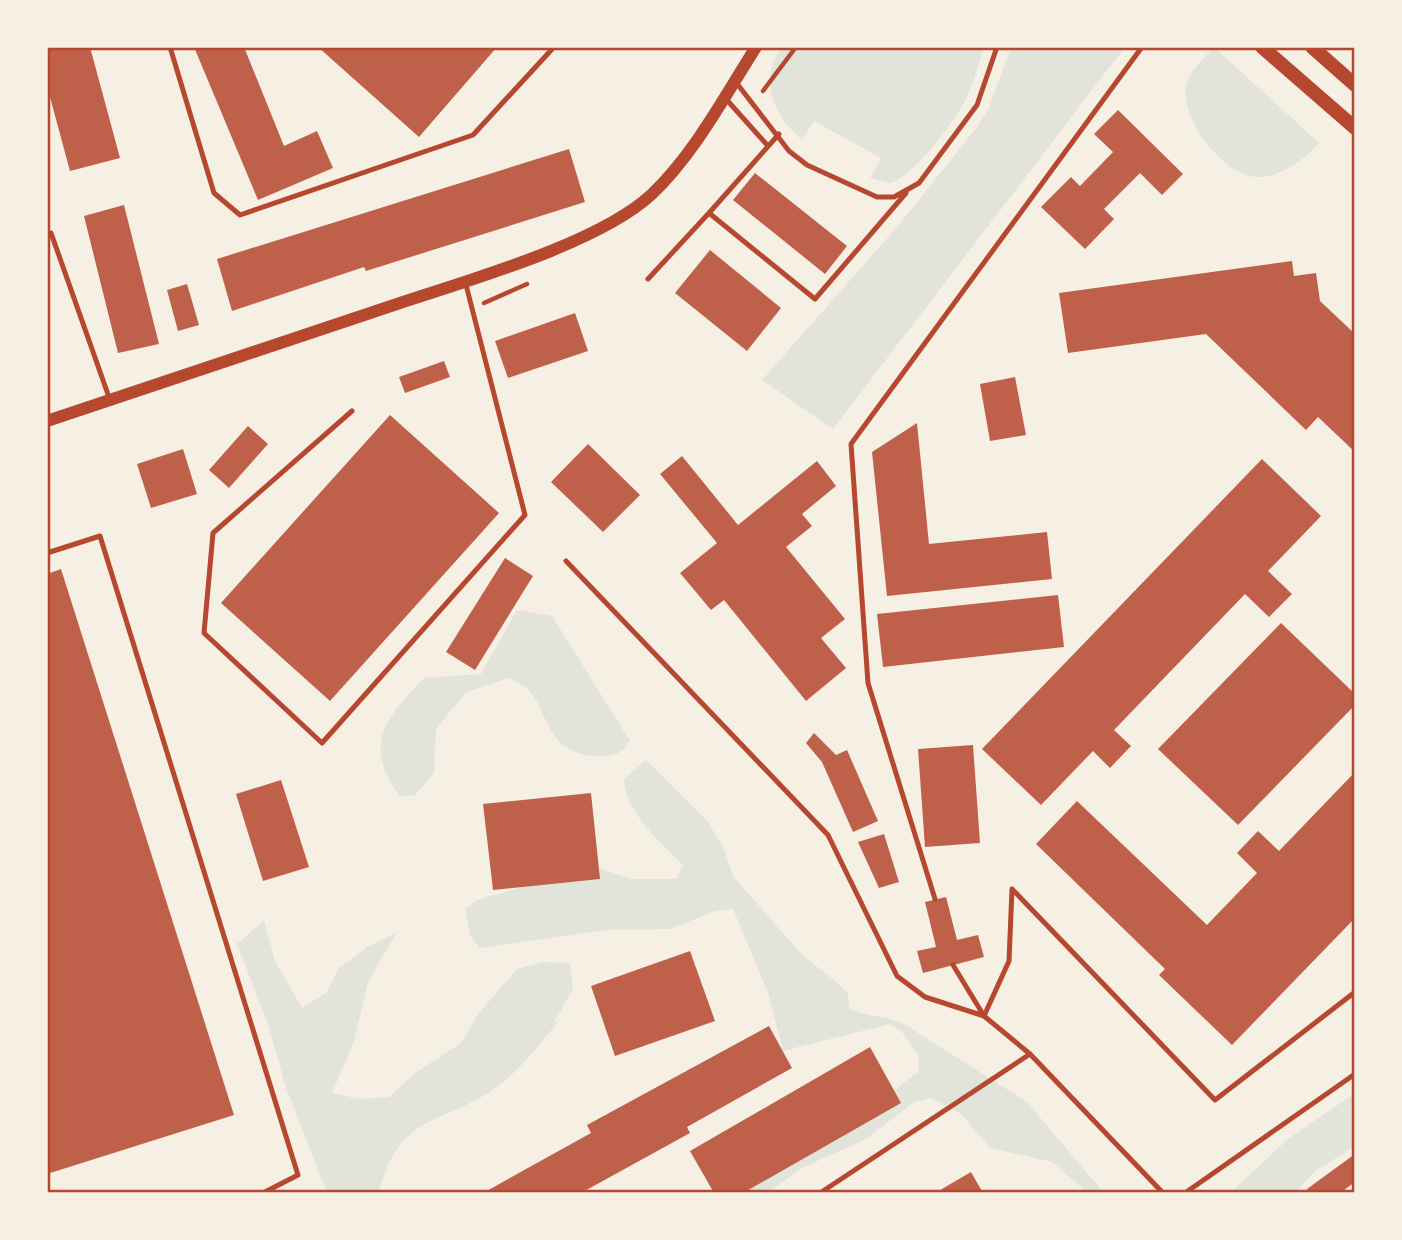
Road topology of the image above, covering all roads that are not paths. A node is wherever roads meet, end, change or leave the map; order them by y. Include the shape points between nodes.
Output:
1 (170, 47) edge
2 (554, 47) edge
3 (756, 47) edge
4 (997, 47) edge
5 (1142, 47) edge
6 (1262, 47) edge
7 (1312, 47) edge
8 (735, 80) junction
9 (1355, 85) edge
10 (724, 96) junction
11 (1355, 128) edge
12 (779, 134) junction
13 (768, 146) junction
14 (907, 191) junction
15 (709, 213) junction
16 (47, 234) edge
17 (649, 279) dead end
18 (465, 281) junction
19 (110, 400) junction
20 (352, 411) dead end
21 (47, 421) edge
22 (47, 553) edge
23 (566, 561) dead end
24 (935, 899) dead end
25 (953, 965) dead end
26 (1355, 992) edge
27 (984, 1016) junction
28 (1030, 1054) junction
29 (1355, 1074) edge
30 (263, 1193) edge
31 (820, 1193) edge
32 (1163, 1193) edge
33 (1185, 1193) edge

1 - 2 lane via 214,193 240,215 473,135
3 - 8 street
4 - 14 lane via 977,105 919,183
5 - 24 lane via 851,444 868,683
6 - 11 main road
7 - 9 main road
8 - 10 street
8 - 12 lane
10 - 13 lane
10 - 18 street via 675,169 650,195 576,239
12 - 13 lane
12 - 14 lane via 789,151 807,165 862,191 894,197
13 - 15 lane
14 - 15 lane via 815,299
15 - 17 lane
16 - 19 lane via 51,233
18 - 19 street
18 - 20 lane via 526,515 322,743 204,633 205,620 213,533
19 - 21 street
22 - 30 lane via 100,536 298,1175
23 - 27 lane via 828,835 897,976 925,997
25 - 27 lane
26 - 27 lane via 1215,1100 1013,889 1009,961
27 - 28 lane
28 - 31 lane
28 - 32 lane
29 - 33 lane

